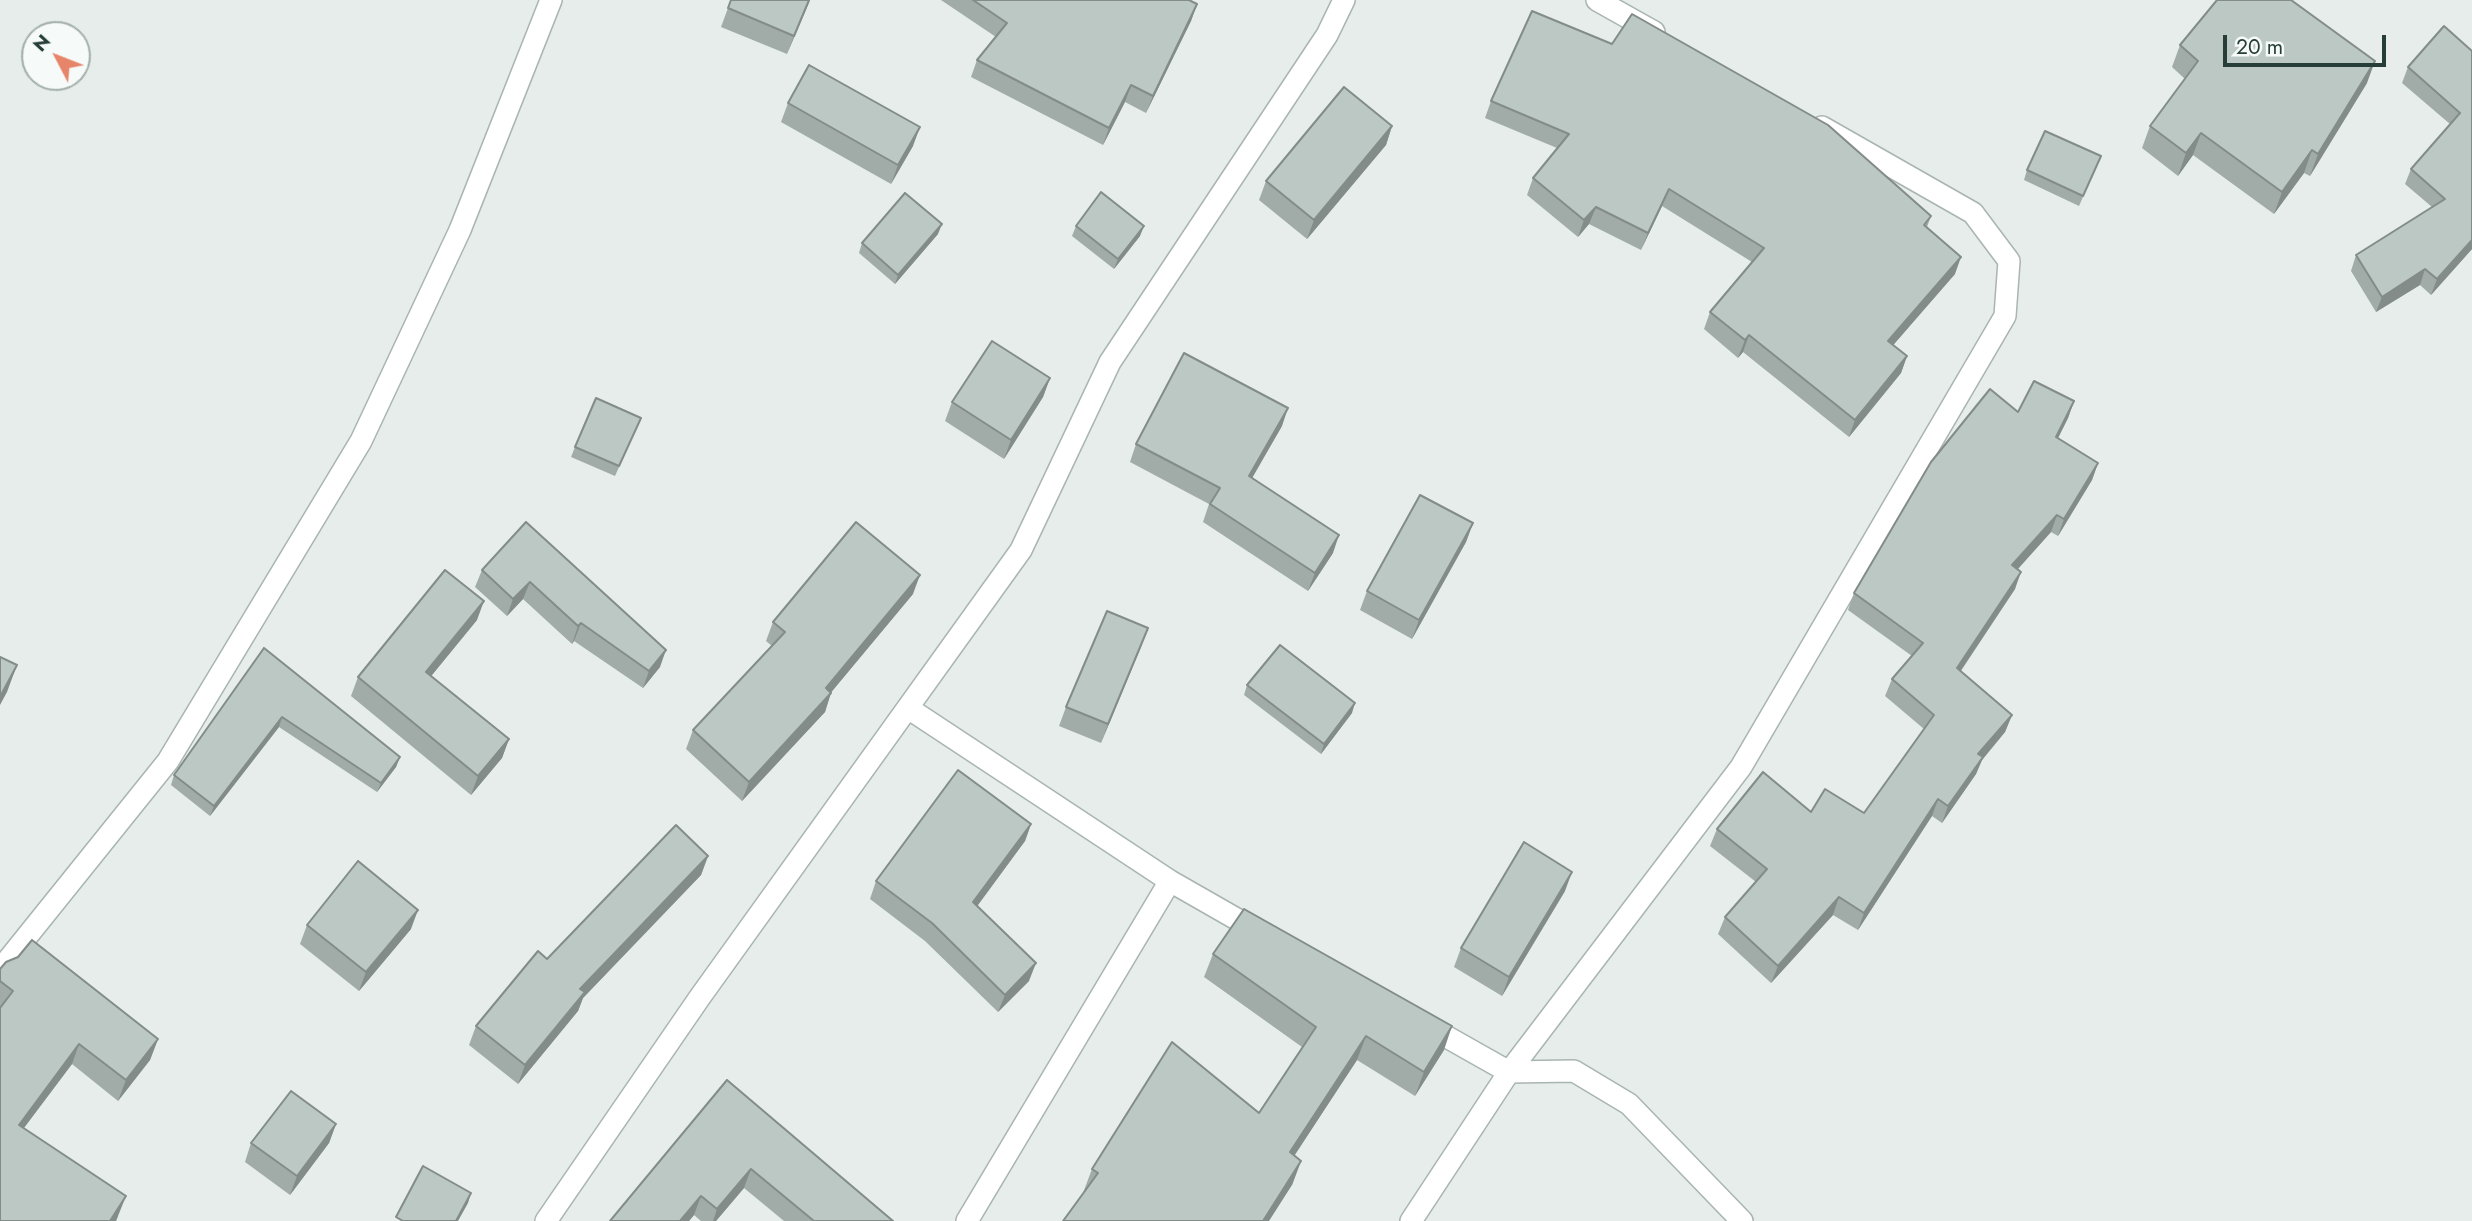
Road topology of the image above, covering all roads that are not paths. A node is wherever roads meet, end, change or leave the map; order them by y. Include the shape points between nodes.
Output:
1 (551, 0) edge
2 (1344, 0) edge
3 (1597, 0) edge
4 (1670, 41) edge
5 (1803, 117) edge
6 (908, 708) junction
7 (1170, 881) junction
8 (1279, 942) edge
9 (0, 970) edge
10 (1400, 1011) edge
11 (1509, 1072) junction
12 (546, 1221) edge
13 (967, 1221) edge
14 (1411, 1221) edge
15 (1742, 1221) edge

1 - 9 street via 460,230 362,441 168,761
2 - 6 street via 1327,35 1110,362 1021,550
3 - 4 street
5 - 11 street via 1973,213 2009,261 2005,316 1741,767
6 - 7 street
6 - 12 street
7 - 8 street
7 - 13 street
10 - 11 street
11 - 14 street
11 - 15 street via 1574,1071 1629,1104

